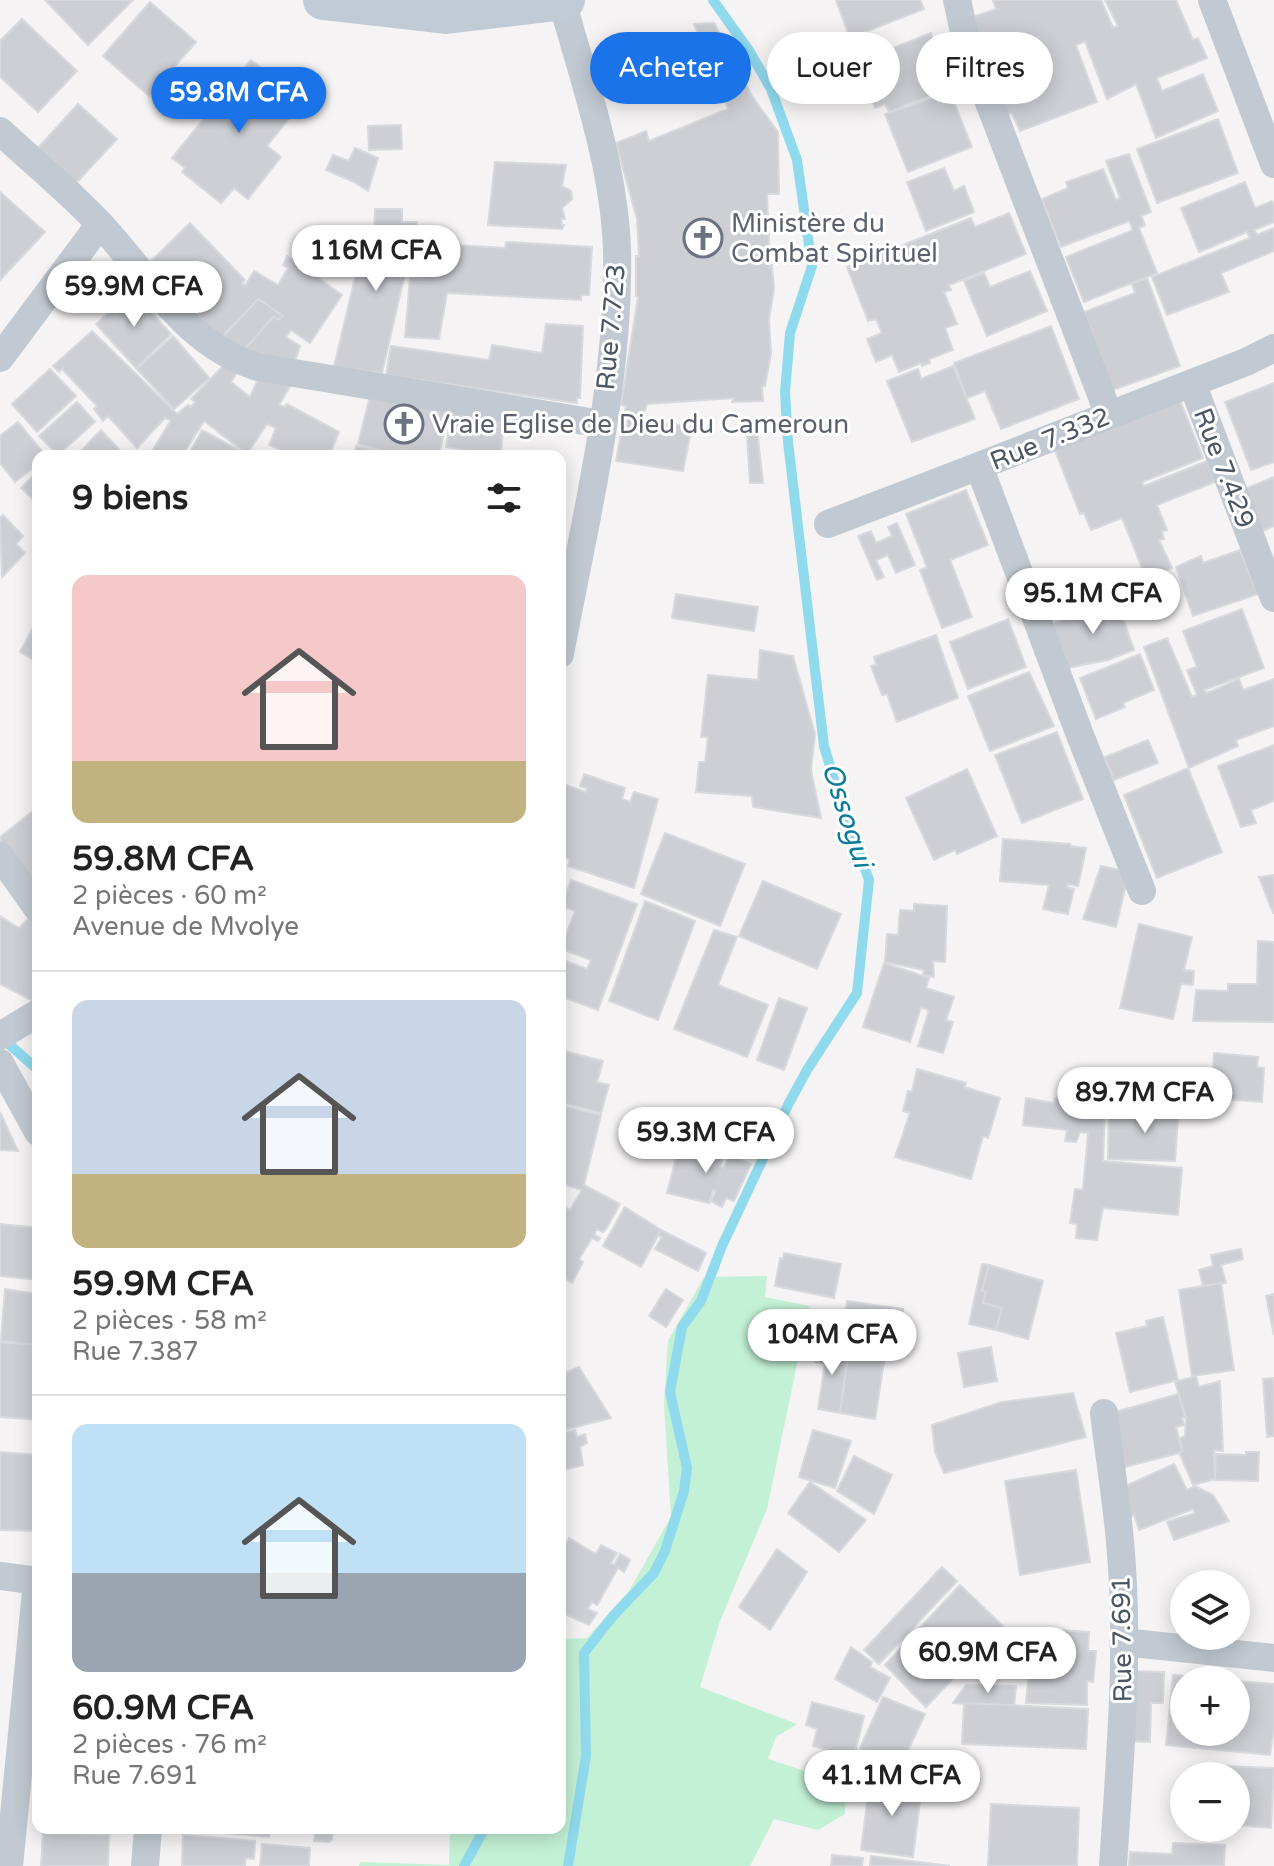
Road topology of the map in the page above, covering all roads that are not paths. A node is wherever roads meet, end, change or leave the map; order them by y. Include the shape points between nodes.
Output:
1 (323, 0) edge
2 (957, 0) edge
3 (1212, 0) edge
4 (564, 1) edge
5 (0, 131) edge
6 (1274, 164) edge
7 (100, 224) junction
8 (1274, 348) edge
9 (0, 358) edge
10 (1192, 383) junction
11 (1109, 415) junction
12 (602, 424) junction
13 (979, 466) junction
14 (828, 524) dead end
15 (1274, 598) edge
16 (566, 621) edge
17 (0, 856) edge
18 (1142, 891) dead end
19 (32, 901) edge
20 (32, 1017) edge
21 (0, 1036) edge
22 (0, 1063) edge
23 (32, 1121) edge
24 (1104, 1413) dead end
25 (0, 1576) edge
26 (32, 1580) edge
27 (32, 1626) edge
28 (1123, 1642) junction
29 (1274, 1658) edge
30 (148, 1834) edge
31 (6, 1861) edge
32 (145, 1866) edge
33 (1113, 1866) edge

1 - 4 main road via 446,14
2 - 11 street via 967,45
3 - 6 street
4 - 12 street, Rue 7.723 via 604,156 617,248 616,317
5 - 7 street
7 - 9 street
7 - 12 street via 163,300 208,343 237,360
8 - 10 street, Rue 7.332
10 - 11 street, Rue 7.332
10 - 15 street, Rue 7.429
11 - 13 street, Rue 7.332
12 - 16 street, Rue 7.723
13 - 14 street
13 - 18 street, Rue 7.332
17 - 19 street
20 - 21 street
22 - 23 street
24 - 28 street, Rue 7.691 via 1120,1543
25 - 26 street
27 - 31 street
28 - 29 street
28 - 33 street, Rue 7.691
30 - 32 street

